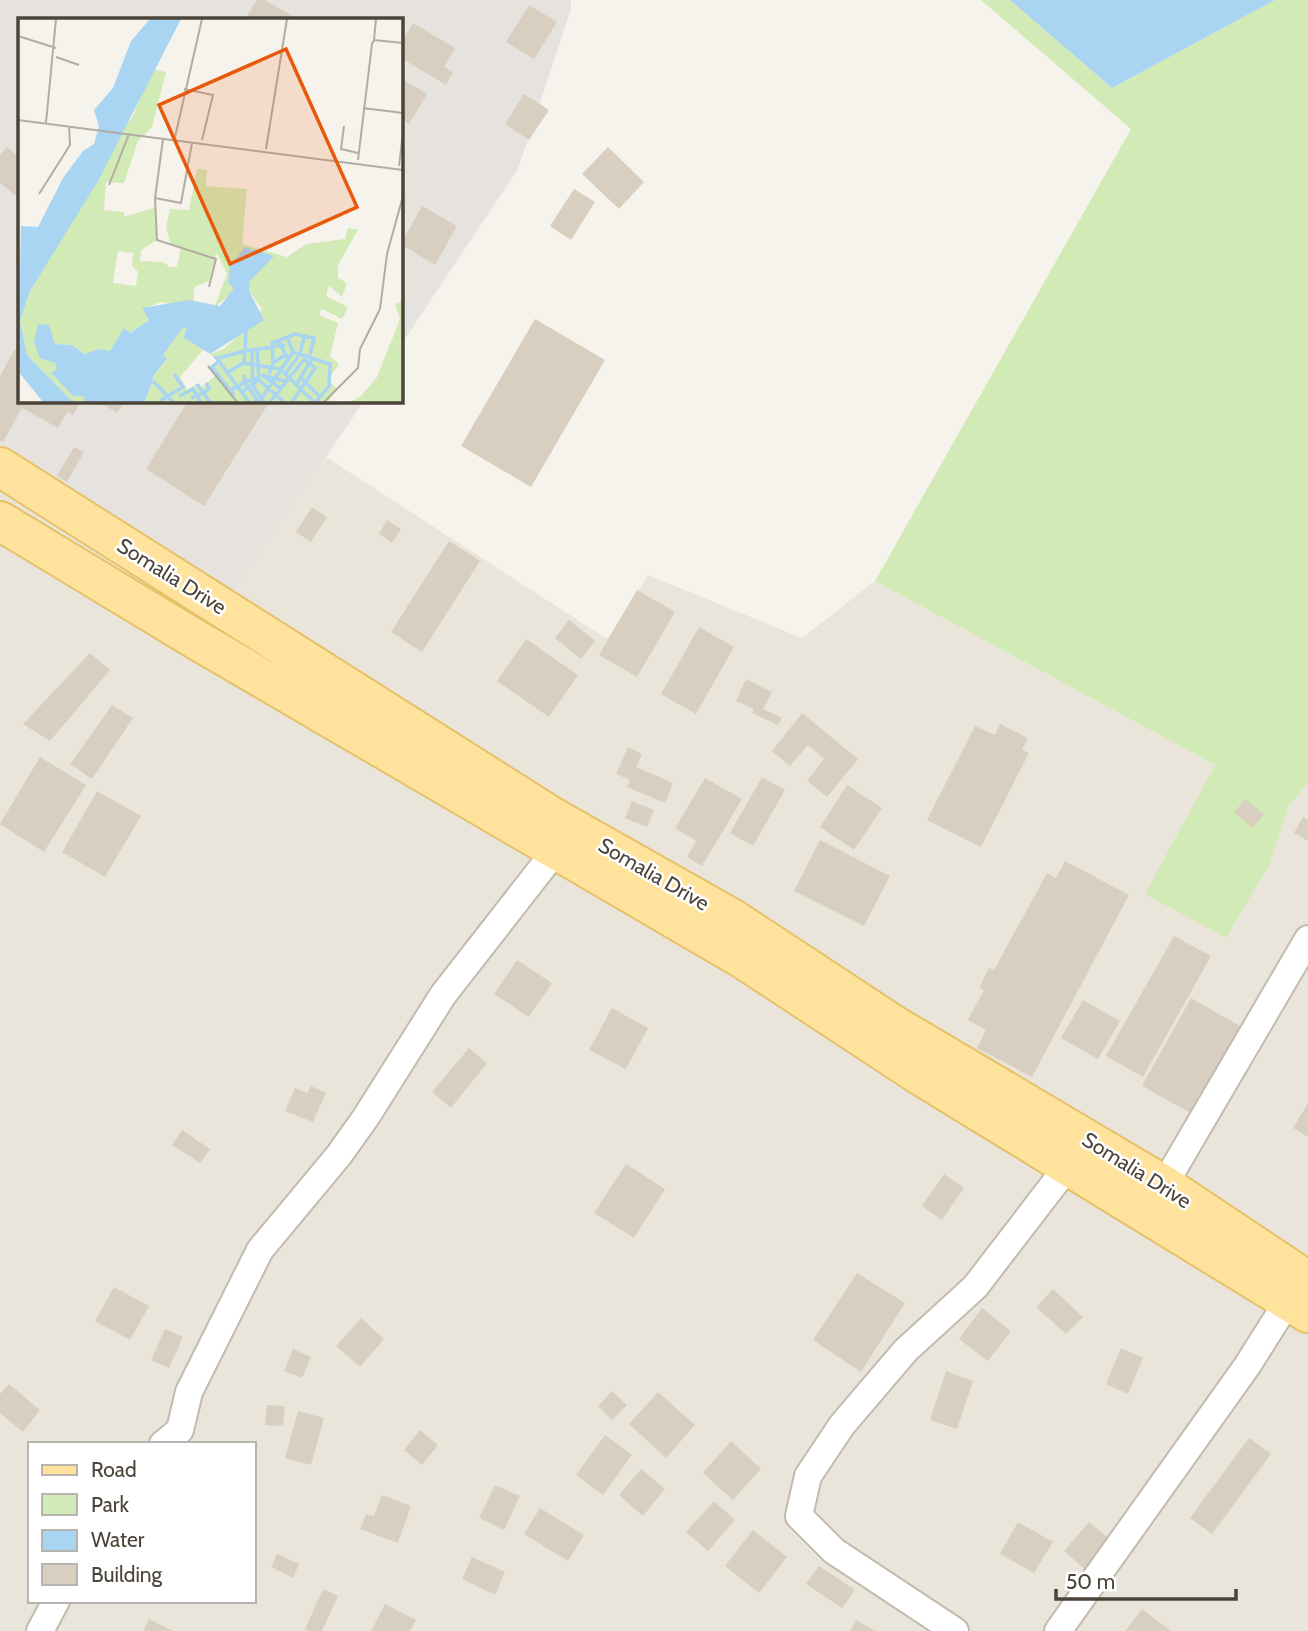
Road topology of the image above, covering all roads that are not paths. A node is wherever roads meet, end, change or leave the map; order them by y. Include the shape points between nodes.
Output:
1 (0, 467) edge
2 (0, 521) edge
3 (556, 850) junction
4 (1308, 939) edge
5 (1068, 1166) junction
6 (1164, 1185) junction
7 (1301, 1298) edge
8 (165, 1442) edge
9 (55, 1603) edge
10 (40, 1631) edge
11 (955, 1631) edge
12 (1058, 1631) edge

1 - 6 main road, Somalia Drive via 551,816 733,919 894,1024
2 - 3 main road, Somalia Drive
3 - 5 main road, Somalia Drive via 743,960
3 - 8 street via 443,995 339,1156 260,1250 189,1392 180,1430
4 - 6 street
5 - 7 main road, Somalia Drive
5 - 11 street via 975,1287 906,1350 842,1425 808,1476 799,1516 834,1551
6 - 7 main road, Somalia Drive
7 - 12 street via 1247,1366
9 - 10 street

